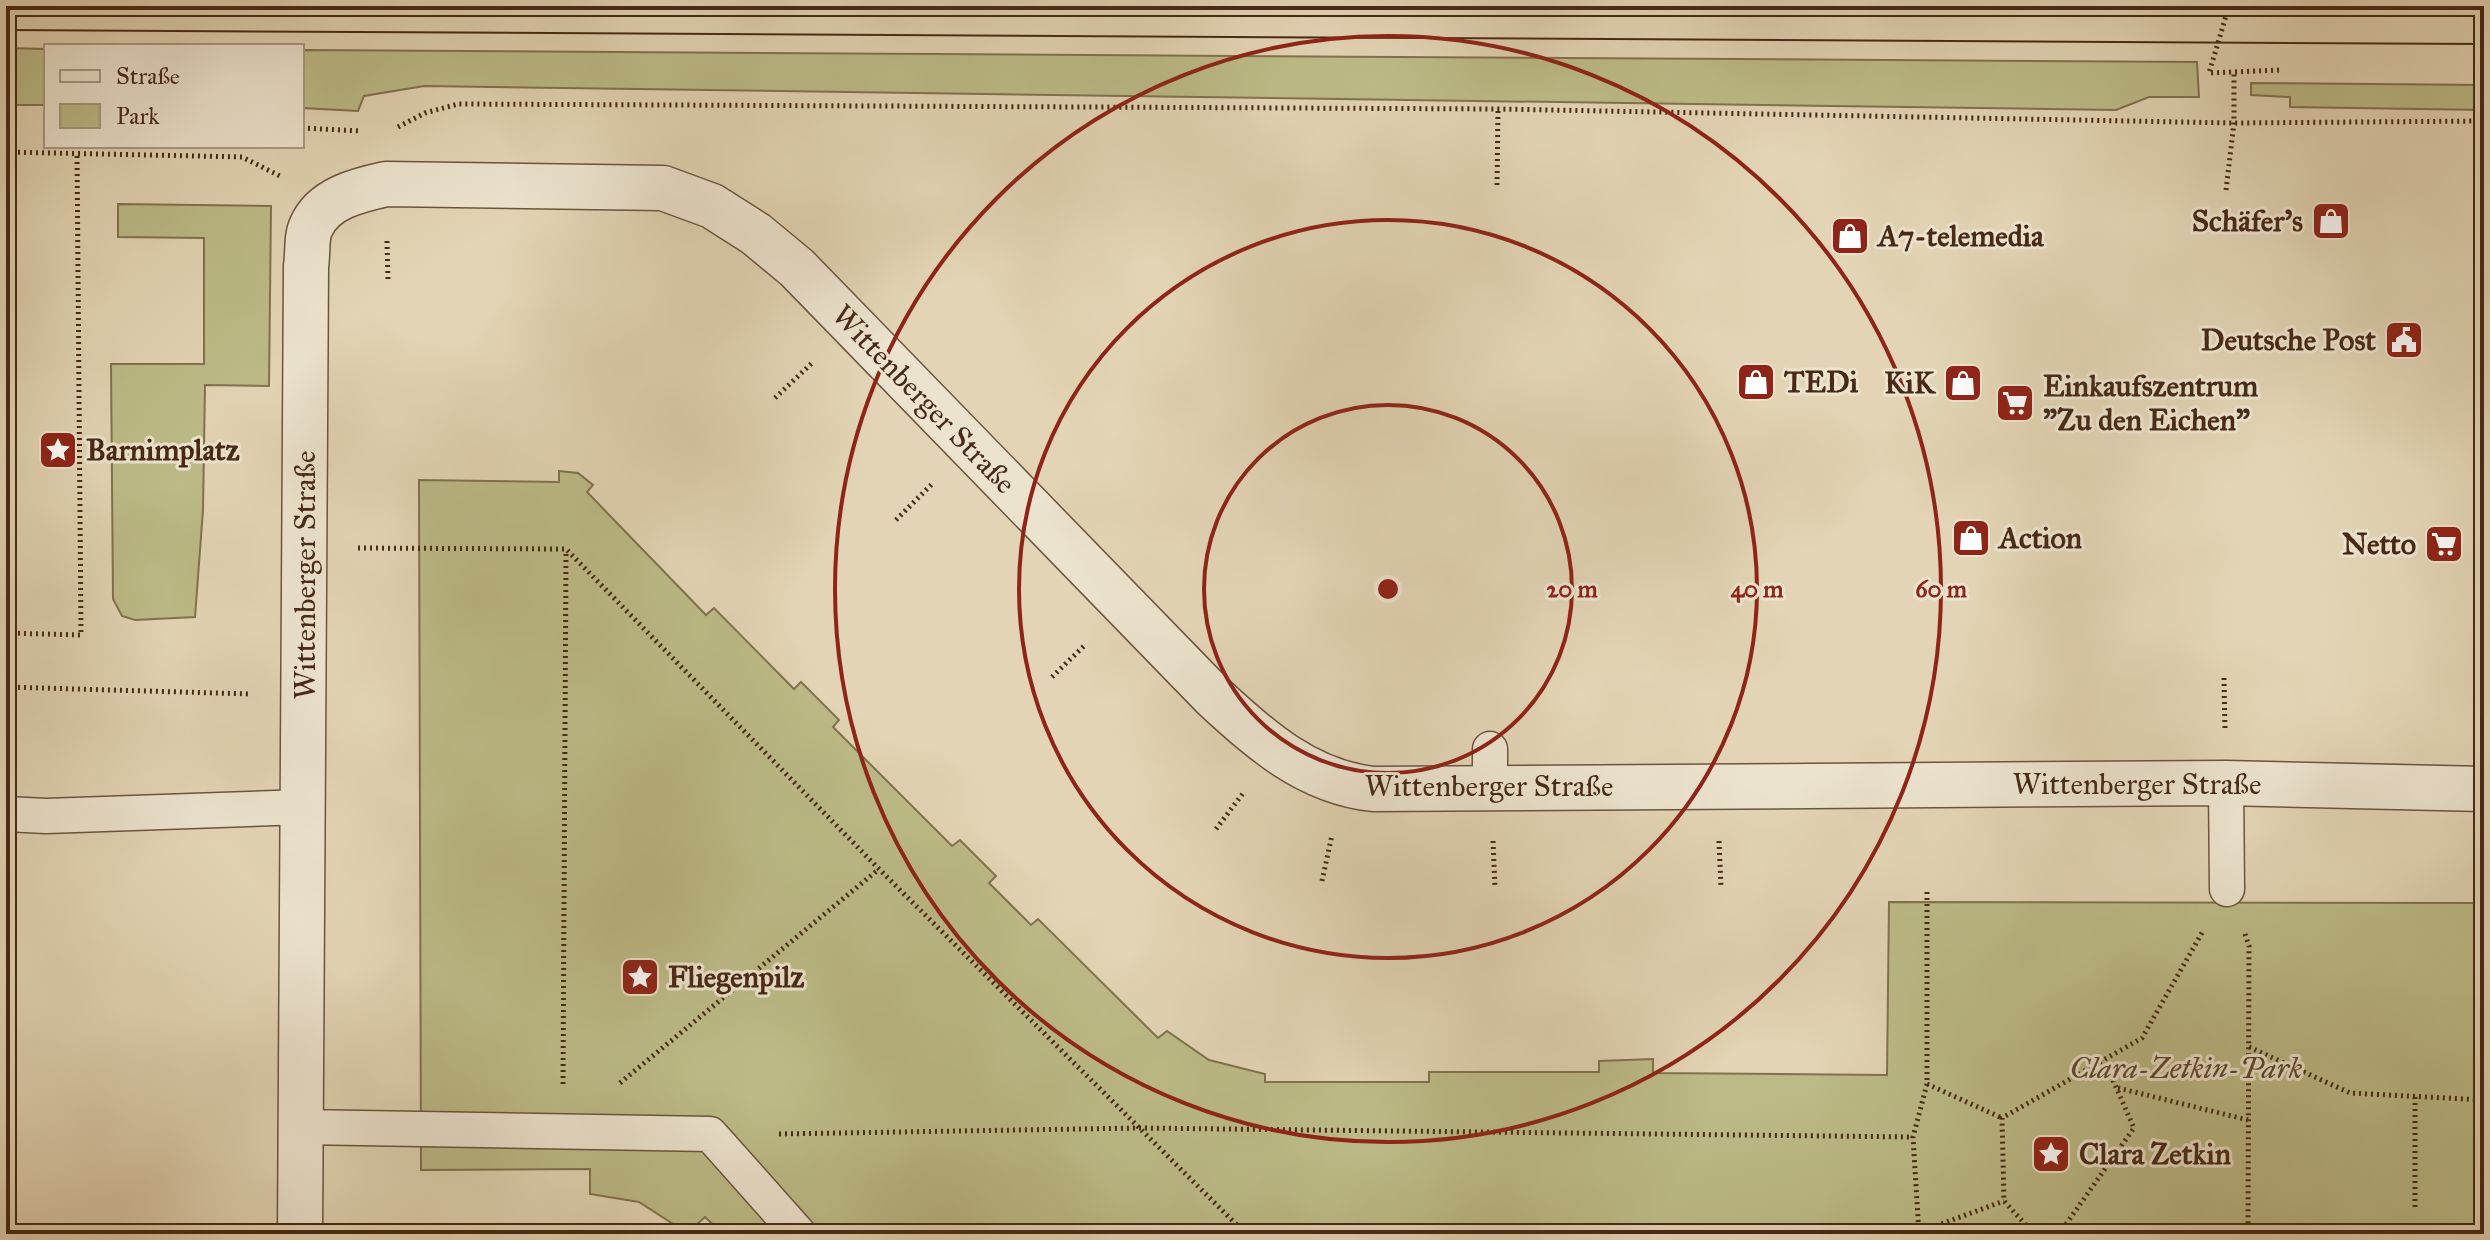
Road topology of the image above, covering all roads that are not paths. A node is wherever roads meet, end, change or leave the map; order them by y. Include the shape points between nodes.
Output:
1 (2226, 783) junction
2 (2484, 789) edge
3 (303, 807) junction
4 (6, 814) edge
5 (2227, 889) road end
6 (301, 1127) junction
7 (300, 1234) edge
8 (799, 1234) edge

1 - 2 street, Wittenberger Straße
1 - 3 street, Wittenberger Straße via 1490,768 1373,789 1343,786 1260,740 797,268 712,206 663,188 386,184 331,202 310,227
1 - 5 lane
3 - 4 lane
3 - 6 street, Wittenberger Straße
6 - 7 street, Wittenberger Straße
6 - 8 lane via 710,1134

